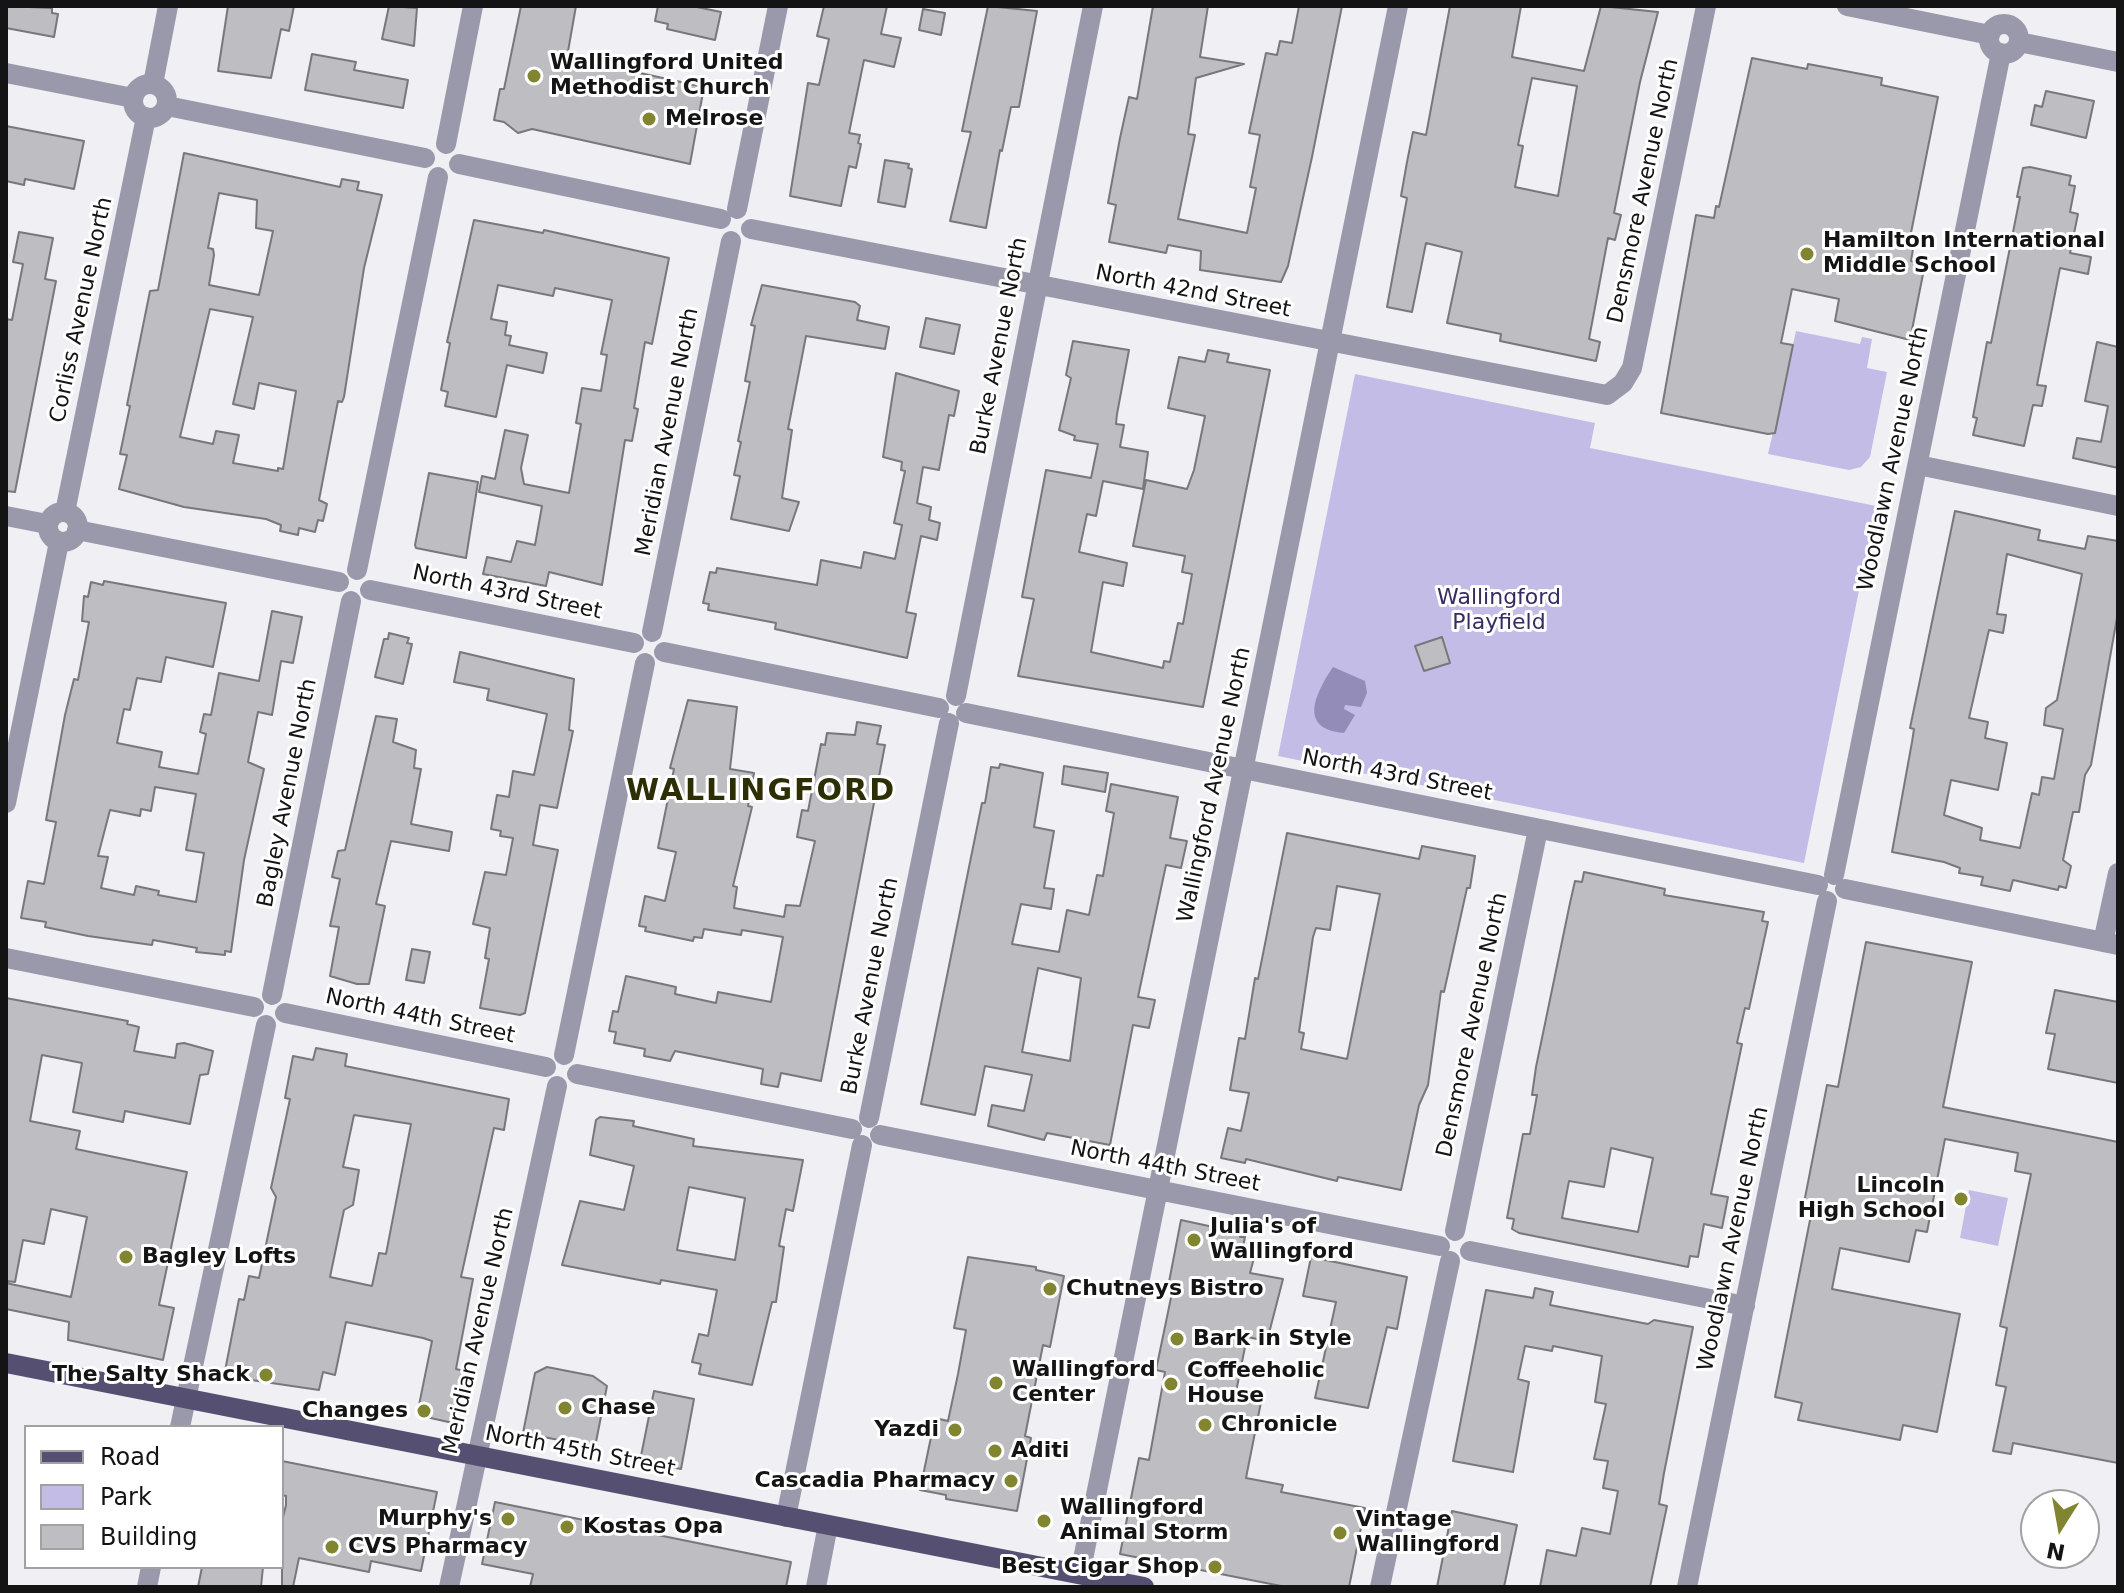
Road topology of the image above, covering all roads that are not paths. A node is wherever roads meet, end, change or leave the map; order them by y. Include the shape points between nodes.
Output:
1 (168, 6) edge
2 (473, 6) edge
3 (778, 6) edge
4 (1093, 6) edge
5 (1398, 6) edge
6 (1706, 6) edge
7 (1847, 6) edge
8 (2002, 30) edge
9 (2118, 62) edge
10 (6, 73) edge
11 (153, 84) junction
12 (133, 98) junction
13 (167, 106) junction
14 (146, 117) junction
15 (446, 144) junction
16 (425, 158) junction
17 (459, 164) junction
18 (438, 177) junction
19 (729, 214) junction
20 (751, 229) junction
21 (731, 241) junction
22 (1035, 286) junction
23 (1329, 344) junction
24 (1623, 383) joint
25 (1918, 465) junction
26 (2118, 506) edge
27 (65, 512) junction
28 (6, 516) edge
29 (47, 524) junction
30 (77, 530) junction
31 (59, 542) junction
32 (357, 570) junction
33 (339, 582) junction
34 (370, 590) junction
35 (351, 601) junction
36 (652, 632) junction
37 (634, 643) junction
38 (664, 652) junction
39 (645, 663) junction
40 (952, 710) junction
41 (1243, 771) junction
42 (6, 803) edge
43 (1538, 829) junction
44 (2118, 873) edge
45 (1831, 888) junction
46 (2111, 944) edge
47 (6, 958) edge
48 (272, 995) junction
49 (254, 1007) junction
50 (285, 1013) junction
51 (266, 1025) junction
52 (564, 1055) junction
53 (546, 1067) junction
54 (577, 1074) junction
55 (557, 1086) junction
56 (866, 1132) junction
57 (1157, 1191) junction
58 (1455, 1231) junction
59 (1470, 1251) junction
60 (1445, 1254) junction
61 (1745, 1306) junction
62 (6, 1363) edge
63 (186, 1399) junction
64 (180, 1425) edge
65 (475, 1455) junction
66 (786, 1517) junction
67 (828, 1525) junction
68 (1080, 1574) junction
69 (1139, 1586) edge
70 (449, 1587) edge
71 (816, 1587) edge
72 (1380, 1587) edge
73 (1687, 1587) edge

1 - 11 street
2 - 15 street
3 - 19 street
4 - 22 street, Burke Avenue North
5 - 23 street, Wallingford Avenue North
6 - 24 street, Densmore Avenue North via 1632,368
7 - 8 street
8 - 9 street via 2013,52 2019,42
8 - 25 street, Woodlawn Avenue North
10 - 12 street
11 - 12 street via 141,86
11 - 13 street via 166,94
12 - 14 street via 135,110
13 - 14 street via 159,115
13 - 16 street
14 - 27 street, Corliss Avenue North
15 - 16 street via 434,146
15 - 17 street via 457,152
16 - 18 street via 429,172
17 - 18 street via 451,175
17 - 19 street
18 - 32 street
19 - 20 street via 749,217
19 - 21 street via 720,231
20 - 21 street via 744,239
20 - 22 street, North 42nd Street
21 - 36 street, Meridian Avenue North
22 - 23 street, North 42nd Street
22 - 40 street, Burke Avenue North
23 - 24 street, North 42nd Street via 1593,395 1607,395
23 - 41 street, Wallingford Avenue North
25 - 26 street
25 - 45 street, Woodlawn Avenue North
27 - 29 street via 54,514
27 - 30 street via 75,518
28 - 29 street
29 - 31 street
30 - 31 street via 71,540
30 - 33 street
31 - 42 street
32 - 33 street via 345,573
32 - 34 street via 368,576
33 - 35 street via 340,593
34 - 35 street via 364,599
34 - 37 street, North 43rd Street
35 - 48 street, Bagley Avenue North
36 - 37 street
36 - 38 street via 663,639
37 - 39 street via 635,654
38 - 39 street via 658,661
38 - 40 street, North 43rd Street
39 - 52 street
40 - 41 street, North 43rd Street
40 - 56 street, Burke Avenue North
41 - 43 street, North 43rd Street
41 - 57 street, Wallingford Avenue North
43 - 45 street, North 43rd Street
43 - 58 street, Densmore Avenue North
44 - 46 street
45 - 46 street, North 43rd Street
45 - 61 street, Woodlawn Avenue North
47 - 49 street
48 - 49 street via 261,997
48 - 50 street via 281,999
49 - 51 street via 256,1018
50 - 51 street via 278,1023
50 - 53 street, North 44th Street
51 - 63 street
52 - 53 street via 552,1058
52 - 54 street via 575,1061
53 - 55 street via 547,1078
54 - 55 street via 571,1084
54 - 56 street, North 44th Street
55 - 65 street, Meridian Avenue North
56 - 57 street, North 44th Street
56 - 66 street, Burke Avenue North
57 - 60 street, North 44th Street
57 - 68 street, Wallingford Avenue North
58 - 59 street via 1468,1238
58 - 60 street via 1442,1238
59 - 60 street via 1463,1260
59 - 61 street
60 - 72 street
61 - 73 street, Woodlawn Avenue North
62 - 63 main road, North 45th Street
63 - 64 street
63 - 65 main road, North 45th Street
65 - 66 main road, North 45th Street
65 - 70 street, Meridian Avenue North
66 - 67 main road, North 45th Street
67 - 68 main road, North 45th Street
67 - 71 street
68 - 69 main road, North 45th Street

